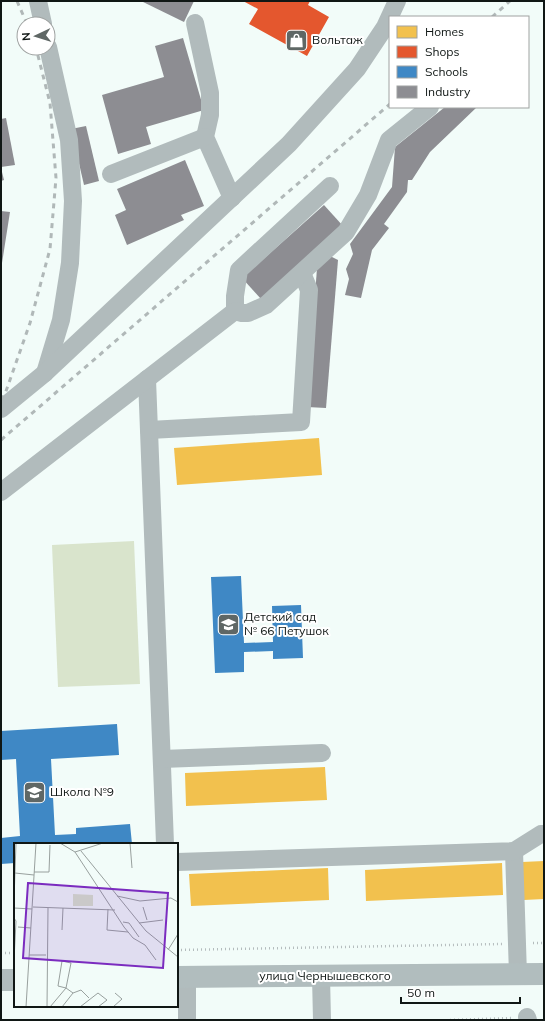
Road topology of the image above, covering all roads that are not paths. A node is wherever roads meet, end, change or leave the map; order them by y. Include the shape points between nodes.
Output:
1 (38, 1) edge
2 (398, 1) edge
3 (41, 16) edge
4 (390, 16) edge
5 (389, 19) edge
6 (195, 23) dead end
7 (50, 56) edge
8 (429, 108) edge
9 (205, 137) junction
10 (110, 174) dead end
11 (330, 186) dead end
12 (232, 198) junction
13 (302, 272) junction
14 (236, 311) junction
15 (45, 373) junction
16 (147, 379) junction
17 (1, 409) edge
18 (149, 430) junction
19 (1, 492) edge
20 (322, 753) dead end
21 (162, 759) junction
22 (544, 834) edge
23 (165, 843) edge
24 (514, 851) junction
25 (178, 862) edge
26 (518, 974) junction
27 (544, 974) edge
28 (182, 976) edge
29 (321, 976) junction
30 (1, 980) edge
31 (14, 980) edge
32 (187, 1020) edge
33 (322, 1020) edge

1 - 3 street
2 - 4 street
5 - 12 street via 357,69 289,144
6 - 9 street via 210,93 210,115
7 - 15 street via 69,140 73,202 70,263 62,313
8 - 13 street via 389,140 368,195 346,232
9 - 10 street
9 - 12 street
11 - 14 street via 239,270 235,296
12 - 15 street
13 - 14 street via 266,305 248,313
13 - 18 street via 309,290 301,422
14 - 16 street
15 - 17 street
16 - 18 street
16 - 19 street
18 - 21 street
20 - 21 street
21 - 23 street
22 - 24 street
24 - 25 street
24 - 26 street
26 - 27 main road, улица Чернышевского
26 - 29 main road, улица Чернышевского
28 - 29 main road, улица Чернышевского
28 - 32 street
29 - 33 street
30 - 31 main road

